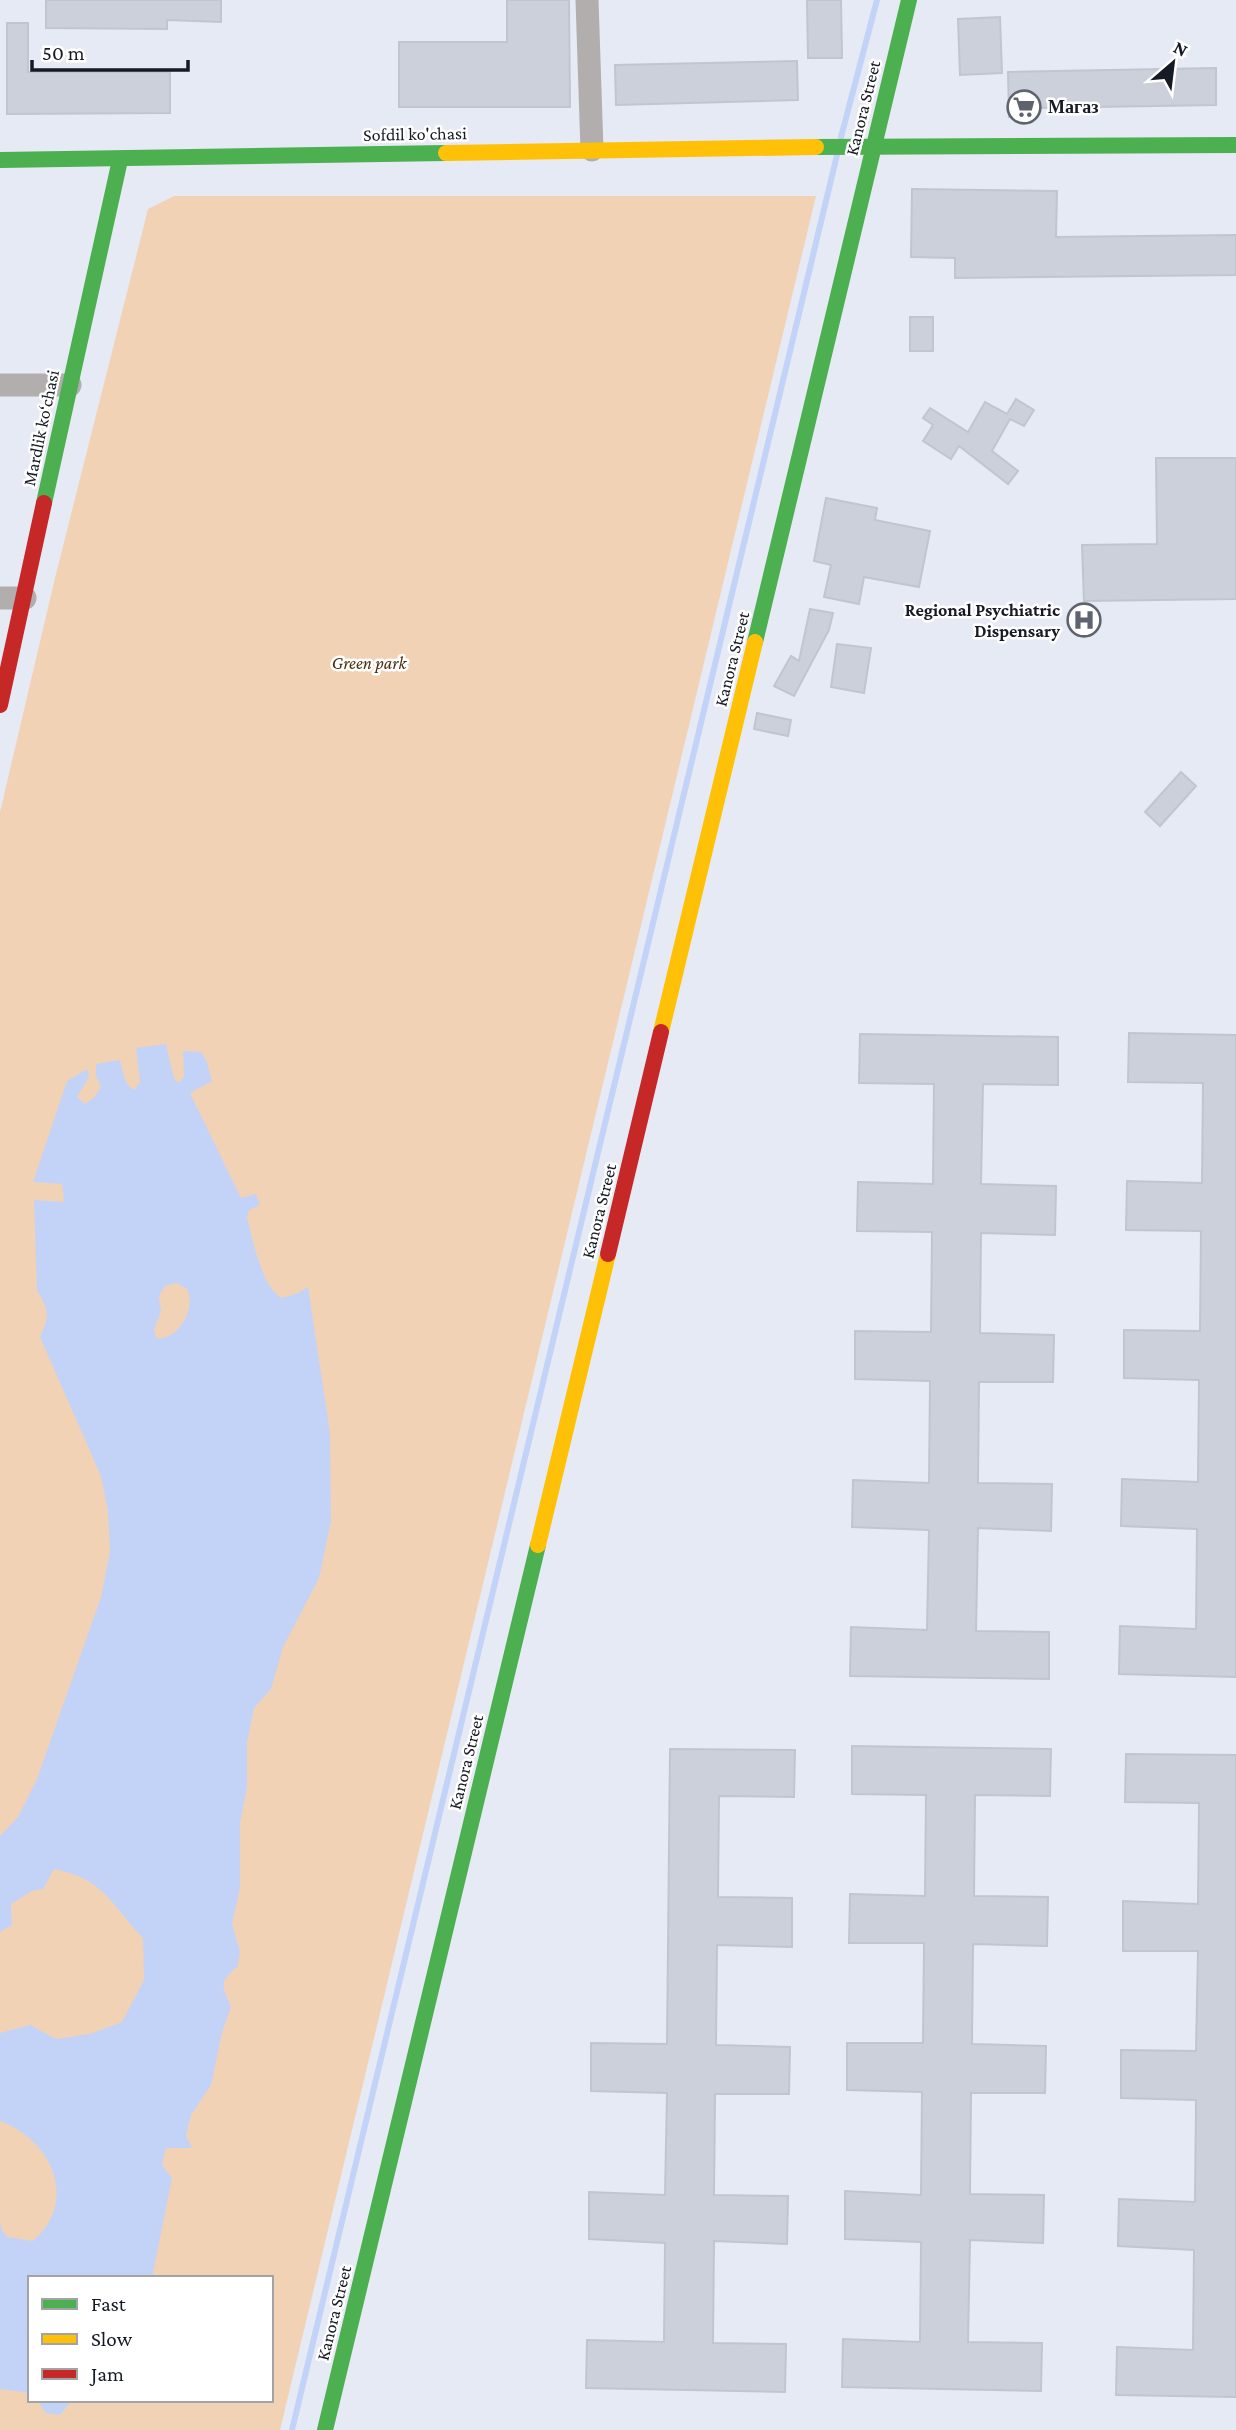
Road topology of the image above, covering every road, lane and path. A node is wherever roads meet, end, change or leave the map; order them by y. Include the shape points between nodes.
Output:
1 (587, 0) edge
2 (909, 0) edge
3 (1236, 145) edge
4 (873, 146) junction
5 (592, 150) junction
6 (0, 160) edge
7 (120, 160) junction
8 (0, 385) edge
9 (70, 385) junction
10 (0, 598) edge
11 (25, 598) junction
12 (0, 705) edge
13 (325, 2430) edge

1 - 5 street
2 - 4 street, Kanora Street
3 - 4 street
4 - 5 street, Sofdil ko'chasi
4 - 13 street, Kanora Street
5 - 7 street, Sofdil ko'chasi
6 - 7 street, Sofdil ko'chasi
7 - 9 street, Mardlik ko‘chasi
8 - 9 street
9 - 11 street, Mardlik ko‘chasi
10 - 11 street
11 - 12 street, Mardlik ko‘chasi

